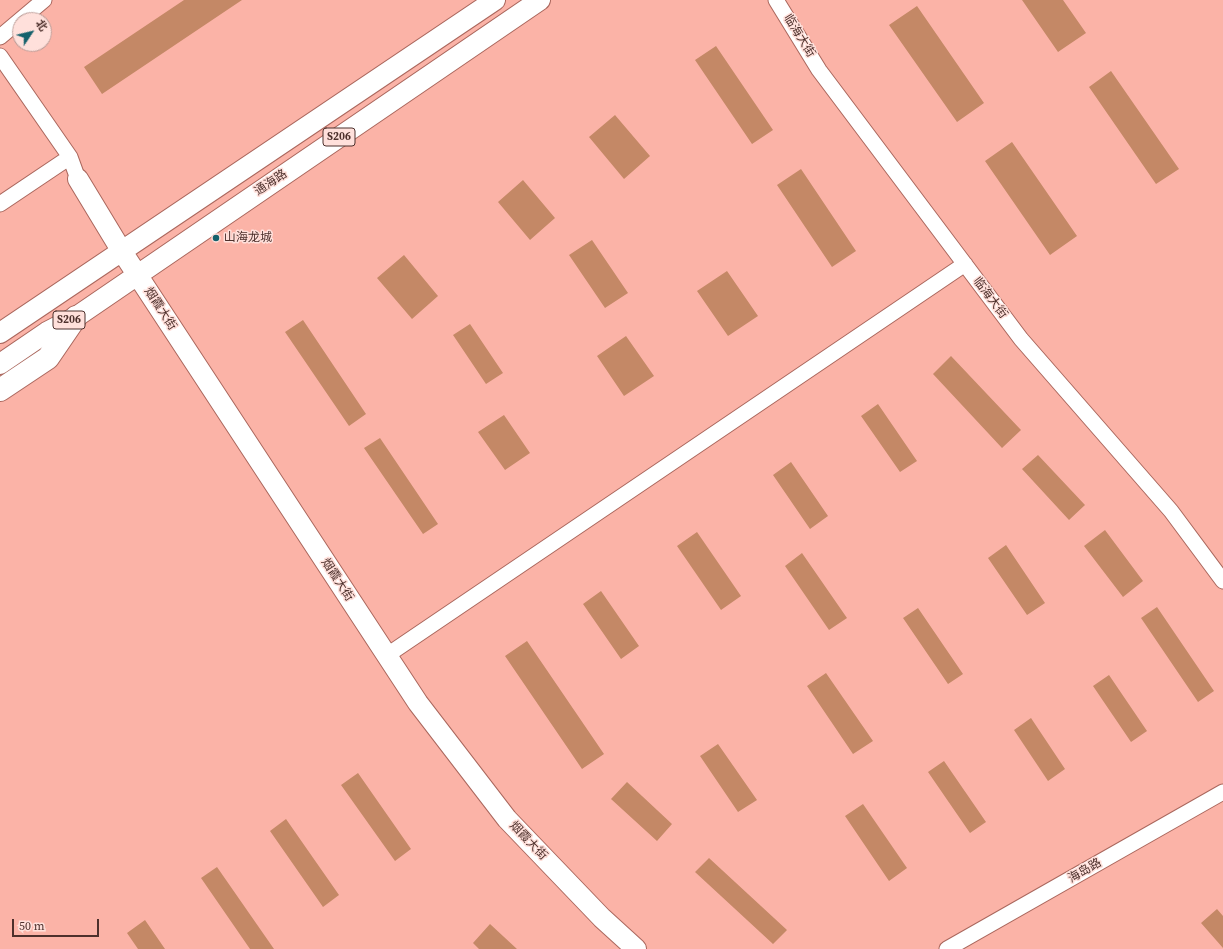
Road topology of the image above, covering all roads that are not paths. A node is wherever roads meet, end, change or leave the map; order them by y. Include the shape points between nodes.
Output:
1 (44, 0) edge
2 (495, 0) edge
3 (540, 0) edge
4 (776, 0) edge
5 (0, 37) edge
6 (0, 56) edge
7 (70, 157) junction
8 (78, 180) joint
9 (0, 204) edge
10 (121, 250) junction
11 (964, 264) junction
12 (137, 274) junction
13 (76, 317) junction
14 (0, 332) edge
15 (0, 364) edge
16 (0, 390) edge
17 (1223, 581) edge
18 (386, 656) junction
19 (1223, 792) edge
20 (636, 949) edge
21 (947, 949) edge

1 - 5 street
2 - 10 main road, S206
3 - 12 main road, 通海路 / S206
4 - 11 street, 临海大街 via 819,70
6 - 7 street
7 - 8 street
7 - 9 street
8 - 10 main road, 烟霞大街
10 - 12 main road, 烟霞大街
10 - 14 main road, S206
11 - 17 street, 临海大街 via 1021,339 1170,511
11 - 18 street
12 - 13 main road, 通海路 / S206
12 - 18 main road, 烟霞大街
13 - 15 main road, 通海路 / S206 via 47,332
13 - 16 highway via 48,358
18 - 20 main road, 烟霞大街 via 418,703 507,819 602,918
19 - 21 street, 海岛路

